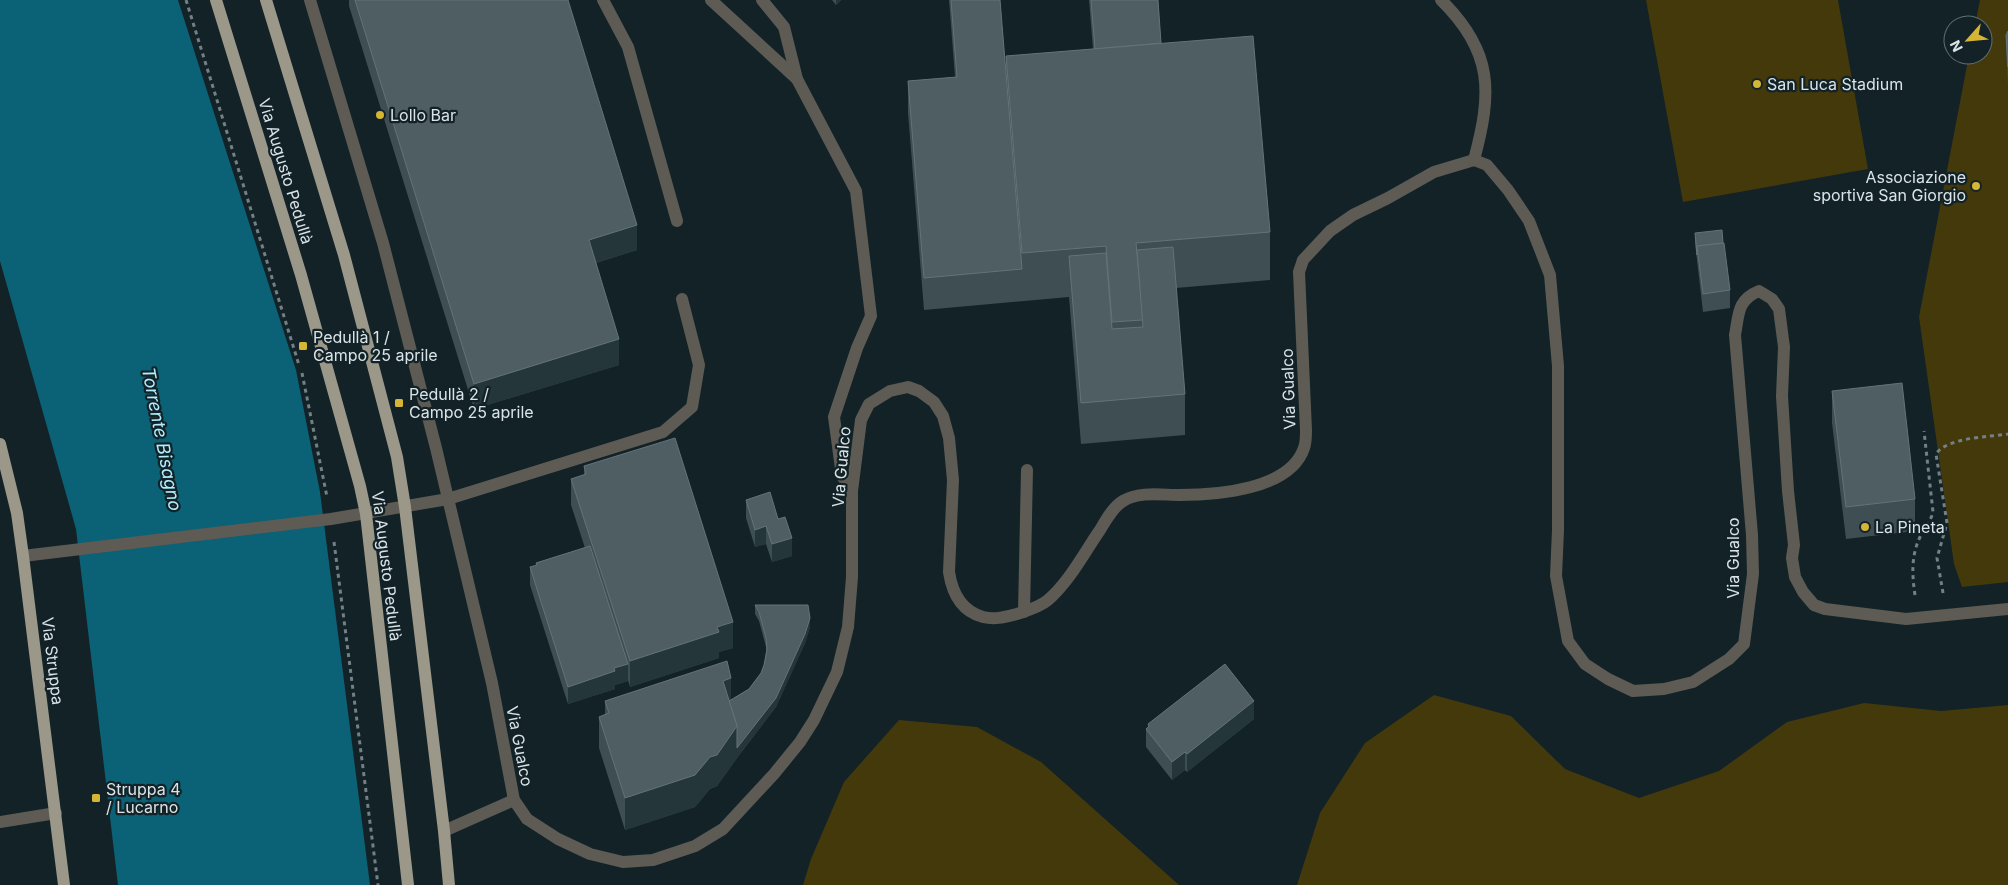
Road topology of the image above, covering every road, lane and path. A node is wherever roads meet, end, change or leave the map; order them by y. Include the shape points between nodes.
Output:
1 (186, 0) edge
2 (216, 0) edge
3 (266, 0) edge
4 (603, 0) edge
5 (705, 0) edge
6 (711, 0) edge
7 (762, 0) edge
8 (1441, 0) edge
9 (313, 1) edge
10 (728, 16) junction
11 (797, 79) junction
12 (1474, 160) junction
13 (678, 221) dead end
14 (682, 298) dead end
15 (1924, 431) dead end
16 (2008, 434) edge
17 (0, 444) edge
18 (1027, 470) dead end
19 (852, 492) junction
20 (448, 499) junction
21 (404, 507) junction
22 (366, 514) junction
23 (331, 519) junction
24 (23, 556) junction
25 (2008, 609) edge
26 (1024, 612) junction
27 (1947, 616) junction
28 (1918, 618) junction
29 (514, 800) junction
30 (56, 813) junction
31 (0, 822) edge
32 (444, 831) junction
33 (64, 885) edge
34 (378, 885) edge
35 (408, 885) edge
36 (449, 885) edge

1 - 23 path via 301,370
2 - 22 main road, Via Augusto Pedullà via 301,275
3 - 21 main road, Via Augusto Pedullà via 344,255 397,457
4 - 13 street via 628,47
5 - 10 street
6 - 10 street
7 - 11 street via 784,27
8 - 12 street via 1466,27 1478,51 1486,80 1486,104
9 - 20 street via 383,243
10 - 11 street
11 - 19 street via 856,192 871,316 834,418 842,476
12 - 26 street, Via Gualco via 1434,172 1353,215 1330,231 1303,260 1299,272 1306,430 1304,448 1296,462 1270,481 1229,492 1134,496 1122,501 1047,601
12 - 28 street, Via Gualco via 1487,165 1518,205 1550,275 1558,366 1556,576 1568,642 1585,664 1633,691 1664,689 1693,682 1729,660 1744,644 1752,574 1752,534 1736,335 1741,306 1748,295 1759,291 1780,309 1784,348 1782,396 1795,577 1814,605 1825,609
14 - 20 street, Via Augusto Pedullà via 699,365 692,407 663,432
15 - 28 path via 1932,512 1913,556
16 - 27 path via 1956,441 1936,454 1947,523 1937,558
17 - 24 main road, Via Struppa via 17,513
18 - 26 street
19 - 26 street, Via Gualco via 861,420 869,404 890,391 908,387 919,391 934,402 943,416 949,438 953,480 951,587 967,608 979,616 991,619
19 - 29 street, Via Gualco via 852,577 848,627 837,672 800,742 723,829 695,846 653,860 623,862 590,854 558,839 528,819
20 - 21 street, Via Augusto Pedullà
20 - 29 street, Via Gualco via 492,683
21 - 22 street
21 - 32 main road, Via Augusto Pedullà
22 - 23 street
22 - 35 main road, Via Augusto Pedullà
23 - 24 street
23 - 34 path
24 - 30 main road, Via Struppa
25 - 27 street, Via Gualco
27 - 28 street, Via Gualco
29 - 32 street
30 - 31 street
30 - 33 main road, Via Struppa
32 - 36 main road, Via Augusto Pedullà

